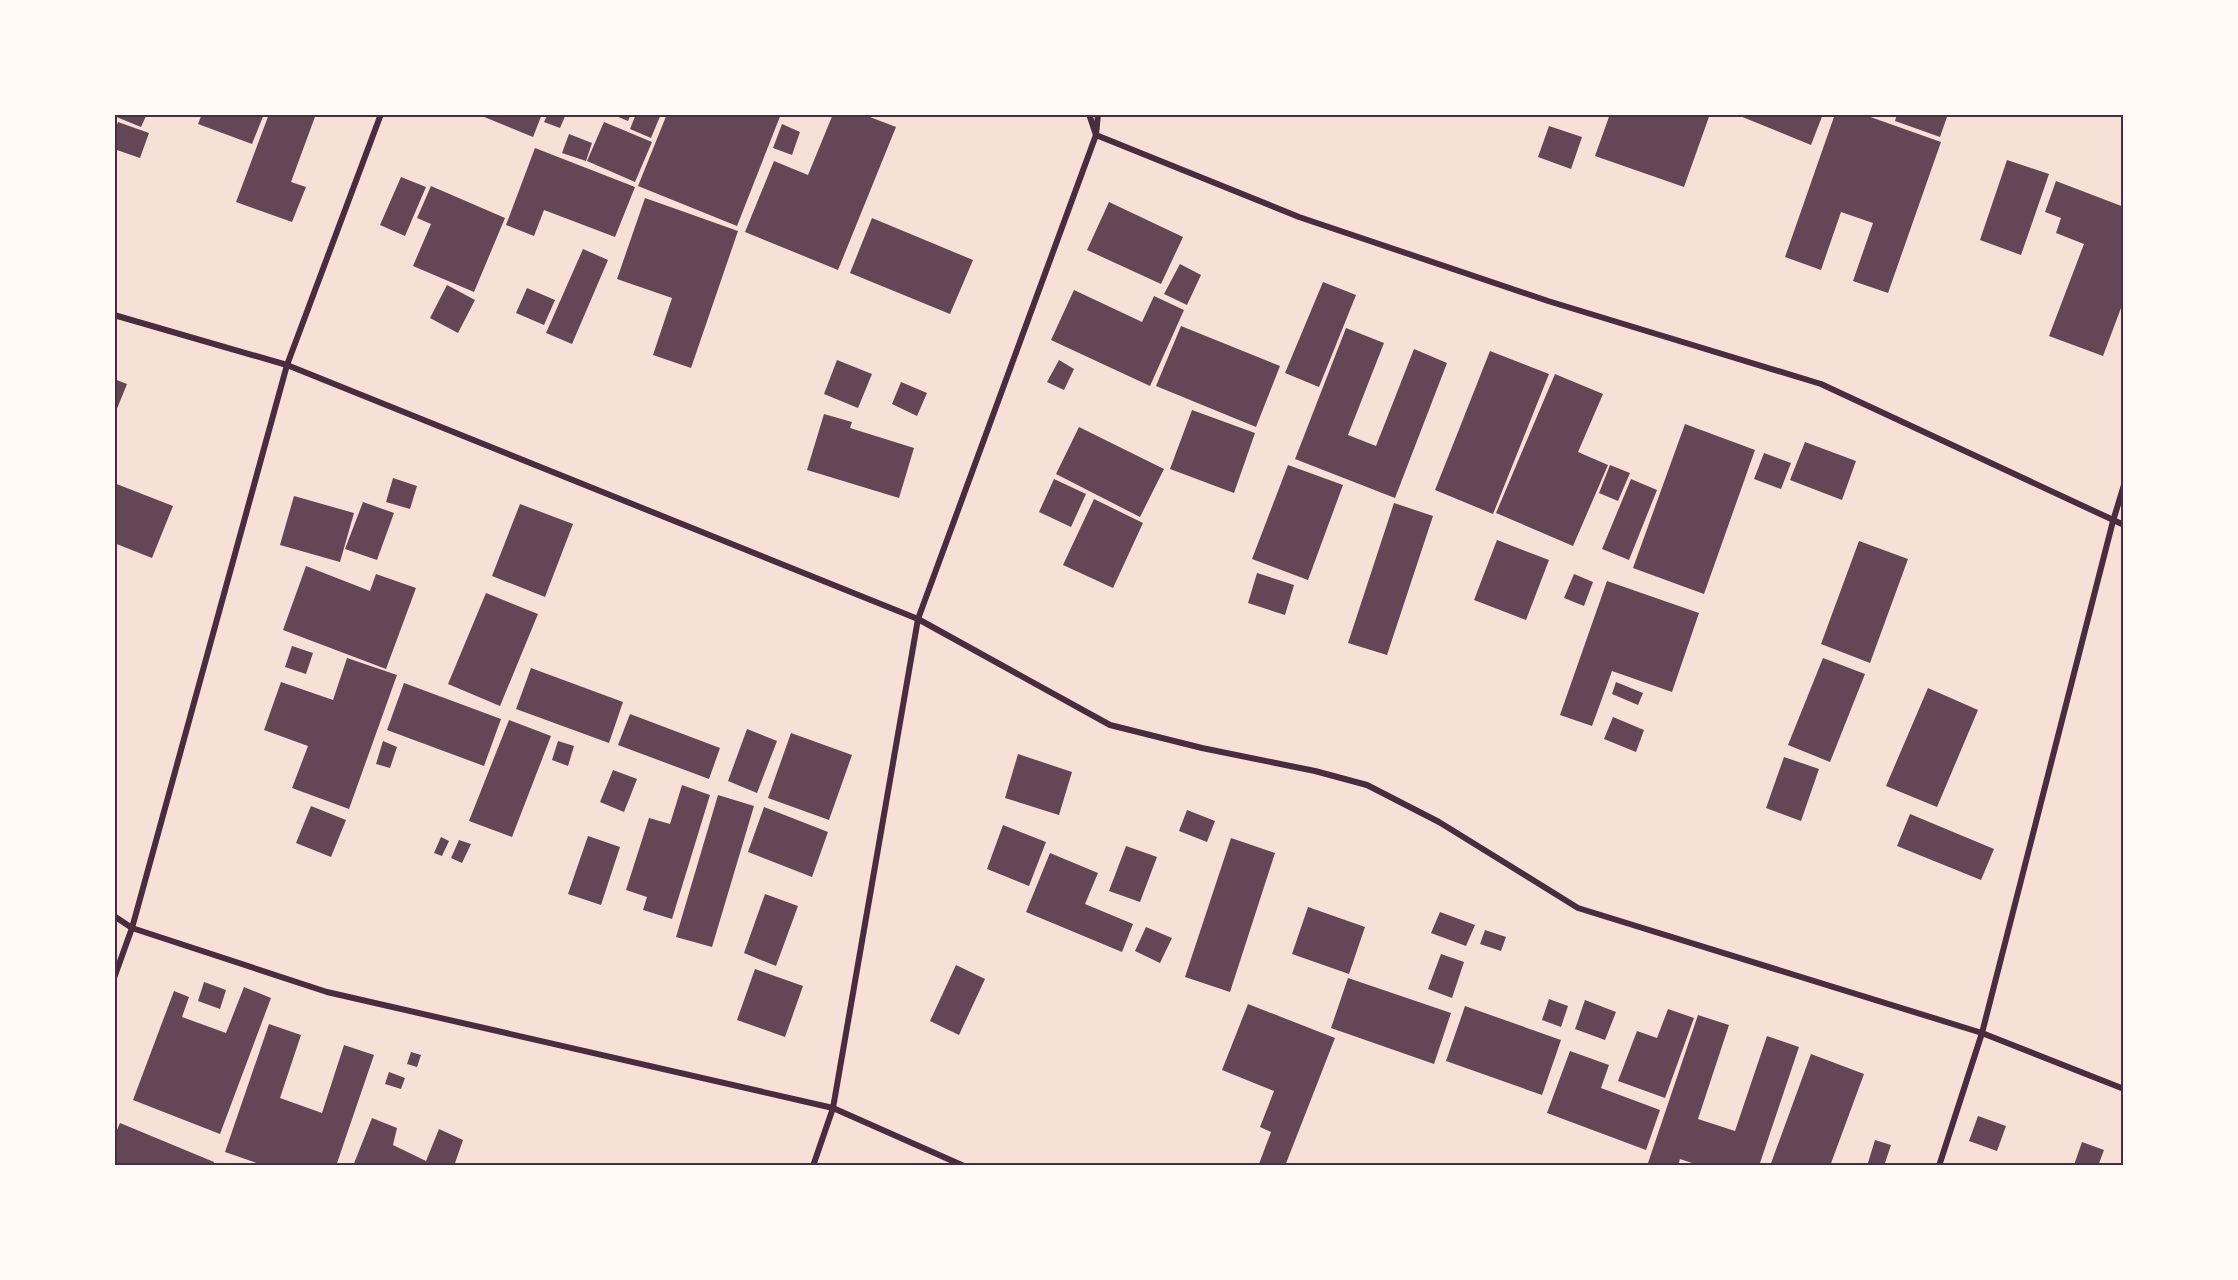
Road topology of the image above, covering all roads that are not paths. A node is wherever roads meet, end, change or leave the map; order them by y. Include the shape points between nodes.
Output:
1 (381, 114) edge
2 (1089, 114) edge
3 (1098, 114) edge
4 (1096, 135) junction
5 (114, 315) edge
6 (287, 365) junction
7 (2124, 485) edge
8 (2113, 521) junction
9 (2124, 525) edge
10 (918, 620) junction
11 (114, 916) edge
12 (132, 928) junction
13 (114, 978) edge
14 (1982, 1034) junction
15 (2124, 1089) edge
16 (833, 1108) junction
17 (813, 1166) edge
18 (963, 1166) edge
19 (1940, 1166) edge

1 - 6 street
2 - 4 street
3 - 4 street
4 - 8 street via 1299,217 1548,301 1821,384
4 - 10 street
5 - 6 street
6 - 10 street
6 - 12 street
7 - 8 street
8 - 9 street
8 - 14 street
10 - 14 street via 1110,725 1367,785 1439,822 1578,908
10 - 16 street
11 - 12 street
12 - 13 street
12 - 16 street via 327,992
14 - 15 street
14 - 19 street
16 - 17 street
16 - 18 street

